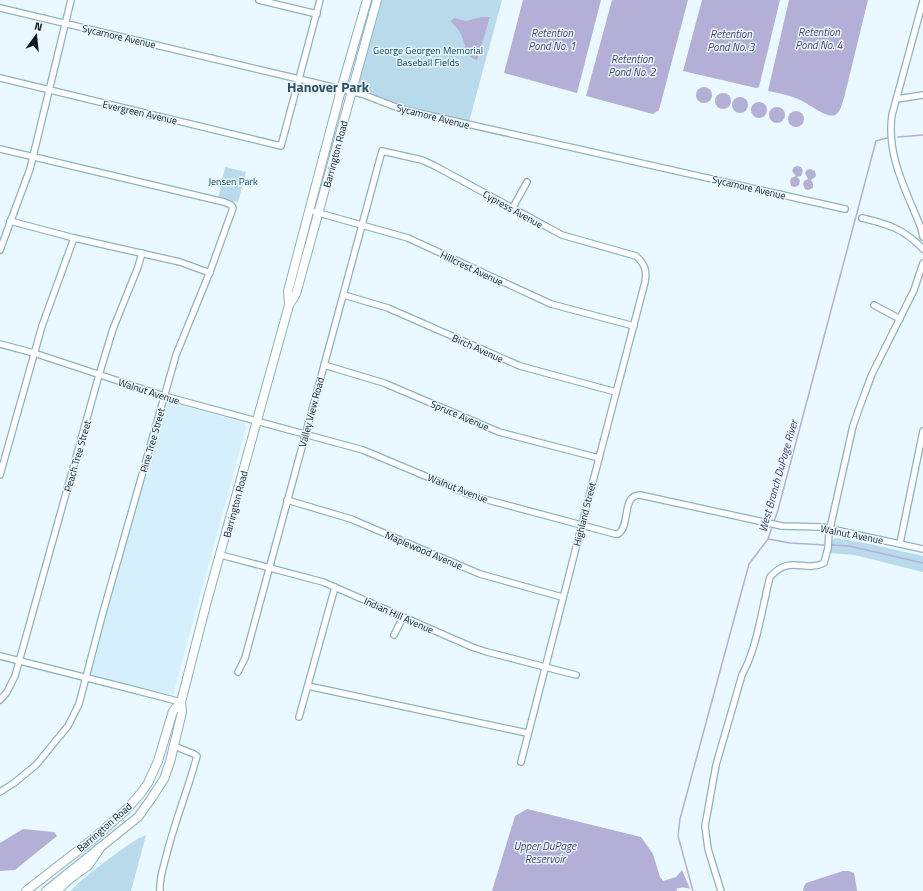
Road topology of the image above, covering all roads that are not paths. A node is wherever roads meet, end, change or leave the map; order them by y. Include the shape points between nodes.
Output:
1 (71, 0) edge
2 (259, 0) edge
3 (320, 0) edge
4 (367, 0) edge
5 (377, 0) edge
6 (923, 1) edge
7 (0, 8) edge
8 (316, 14) junction
9 (921, 18) edge
10 (65, 24) junction
11 (0, 78) edge
12 (299, 80) junction
13 (50, 90) junction
14 (341, 90) junction
15 (351, 92) junction
16 (923, 95) edge
17 (897, 99) junction
18 (0, 149) edge
19 (382, 151) joint
20 (34, 157) junction
21 (527, 182) dead end
22 (512, 209) junction
23 (845, 209) dead end
24 (310, 211) junction
25 (319, 212) junction
26 (862, 218) dead end
27 (10, 221) junction
28 (362, 225) junction
29 (923, 237) edge
30 (74, 238) junction
31 (923, 249) edge
32 (0, 250) edge
33 (142, 253) junction
34 (923, 263) edge
35 (645, 266) joint
36 (210, 273) junction
37 (344, 295) junction
38 (289, 305) junction
39 (874, 306) dead end
40 (900, 319) junction
41 (634, 326) junction
42 (0, 344) edge
43 (34, 353) junction
44 (324, 366) junction
45 (99, 375) junction
46 (616, 392) junction
47 (164, 396) junction
48 (257, 422) junction
49 (923, 431) edge
50 (305, 434) junction
51 (599, 458) junction
52 (0, 475) edge
53 (287, 500) junction
54 (582, 526) junction
55 (830, 529) junction
56 (900, 544) junction
57 (923, 549) edge
58 (221, 556) junction
59 (269, 568) junction
60 (335, 587) junction
61 (562, 597) junction
62 (403, 617) junction
63 (394, 635) dead end
64 (0, 656) edge
65 (19, 661) junction
66 (545, 667) junction
67 (238, 672) dead end
68 (576, 676) dead end
69 (85, 677) junction
70 (308, 686) junction
71 (0, 700) edge
72 (181, 702) junction
73 (299, 717) dead end
74 (527, 733) junction
75 (174, 746) junction
76 (521, 762) dead end
77 (0, 792) edge
78 (99, 849) junction
79 (26, 891) edge
80 (46, 891) edge
81 (56, 891) edge
82 (160, 891) edge
83 (721, 891) edge

1 - 10 street
2 - 8 street
3 - 8 street
4 - 14 main road, Barrington Road
5 - 15 main road, Barrington Road
6 - 9 street
7 - 10 street, Sycamore Avenue
8 - 12 street
9 - 17 street
10 - 12 street, Sycamore Avenue
10 - 13 street
11 - 13 street, Evergreen Avenue
12 - 13 street, Evergreen Avenue via 281,146
12 - 14 street, Sycamore Avenue
13 - 20 street
14 - 15 street, Sycamore Avenue
14 - 24 main road, Barrington Road
15 - 23 street, Sycamore Avenue via 401,109
15 - 25 main road, Barrington Road
16 - 17 street
17 - 29 street via 891,129 895,163
18 - 20 street
19 - 22 street, Cypress Avenue via 428,163
19 - 28 street, Valley View Road
20 - 27 street
20 - 36 street, Pine Tree Street via 231,205 233,208
21 - 22 street
22 - 35 street, Cypress Avenue via 562,236 636,256
24 - 25 street, Hillcrest Avenue
24 - 38 main road, Barrington Road via 288,291
25 - 28 street, Hillcrest Avenue
25 - 38 main road, Barrington Road via 296,294
26 - 31 street via 896,228 914,239
27 - 30 street
27 - 32 street
28 - 37 street, Valley View Road
28 - 41 street, Hillcrest Avenue via 408,238 552,304
30 - 33 street
30 - 43 street
33 - 36 street
33 - 45 street, Peach Tree Street via 113,328
34 - 40 street via 917,283
35 - 41 street, Highland Street via 647,272
36 - 47 street, Pine Tree Street via 176,355
37 - 44 street, Valley View Road
37 - 46 street, Birch Avenue via 388,308 520,366
38 - 48 main road, Barrington Road
39 - 40 street
40 - 55 street via 872,374 853,426
41 - 46 street, Highland Street
42 - 43 street, Walnut Avenue
43 - 45 street, Walnut Avenue
43 - 52 street
44 - 50 street, Valley View Road
44 - 51 street, Spruce Avenue via 384,383 499,432
45 - 47 street, Walnut Avenue
45 - 65 street, Peach Tree Street
46 - 51 street, Highland Street
47 - 48 street, Walnut Avenue
47 - 69 street, Pine Tree Street
48 - 50 street, Walnut Avenue
48 - 58 main road, Barrington Road
49 - 56 street
50 - 53 street, Valley View Road
50 - 54 street, Walnut Avenue via 363,450 473,496
51 - 54 street, Highland Street
53 - 59 street, Valley View Road
53 - 61 street, Maplewood Avenue via 351,519 480,574
54 - 55 street, Walnut Avenue via 618,534 622,530 631,499 637,495 782,526
54 - 61 street, Highland Street
55 - 56 street, Walnut Avenue
55 - 83 street via 824,563 819,566 784,566 770,577 753,648 742,675 716,765 706,815 708,849
56 - 57 street, Walnut Avenue
58 - 59 street, Indian Hill Avenue
58 - 72 main road, Barrington Road
59 - 60 street, Indian Hill Avenue
59 - 67 street, Valley View Road via 245,658
60 - 62 street, Indian Hill Avenue
60 - 70 street
61 - 66 street, Highland Street
62 - 63 street
62 - 66 street, Indian Hill Avenue via 477,649
64 - 65 street
65 - 69 street
65 - 71 street, Peach Tree Street via 15,676
66 - 68 street, Indian Hill Avenue
66 - 74 street, Highland Street
69 - 72 street
69 - 77 street, Pine Tree Street via 79,704 68,726 36,765
70 - 73 street
70 - 74 street
72 - 75 main road, Barrington Road via 182,712
72 - 79 main road, Barrington Road via 173,711 158,761 141,793 93,839
74 - 76 street, Highland Street
75 - 78 main road, Barrington Road via 164,779 138,817
75 - 82 street via 196,756 168,848
78 - 80 main road, Barrington Road
78 - 81 highway via 88,864

